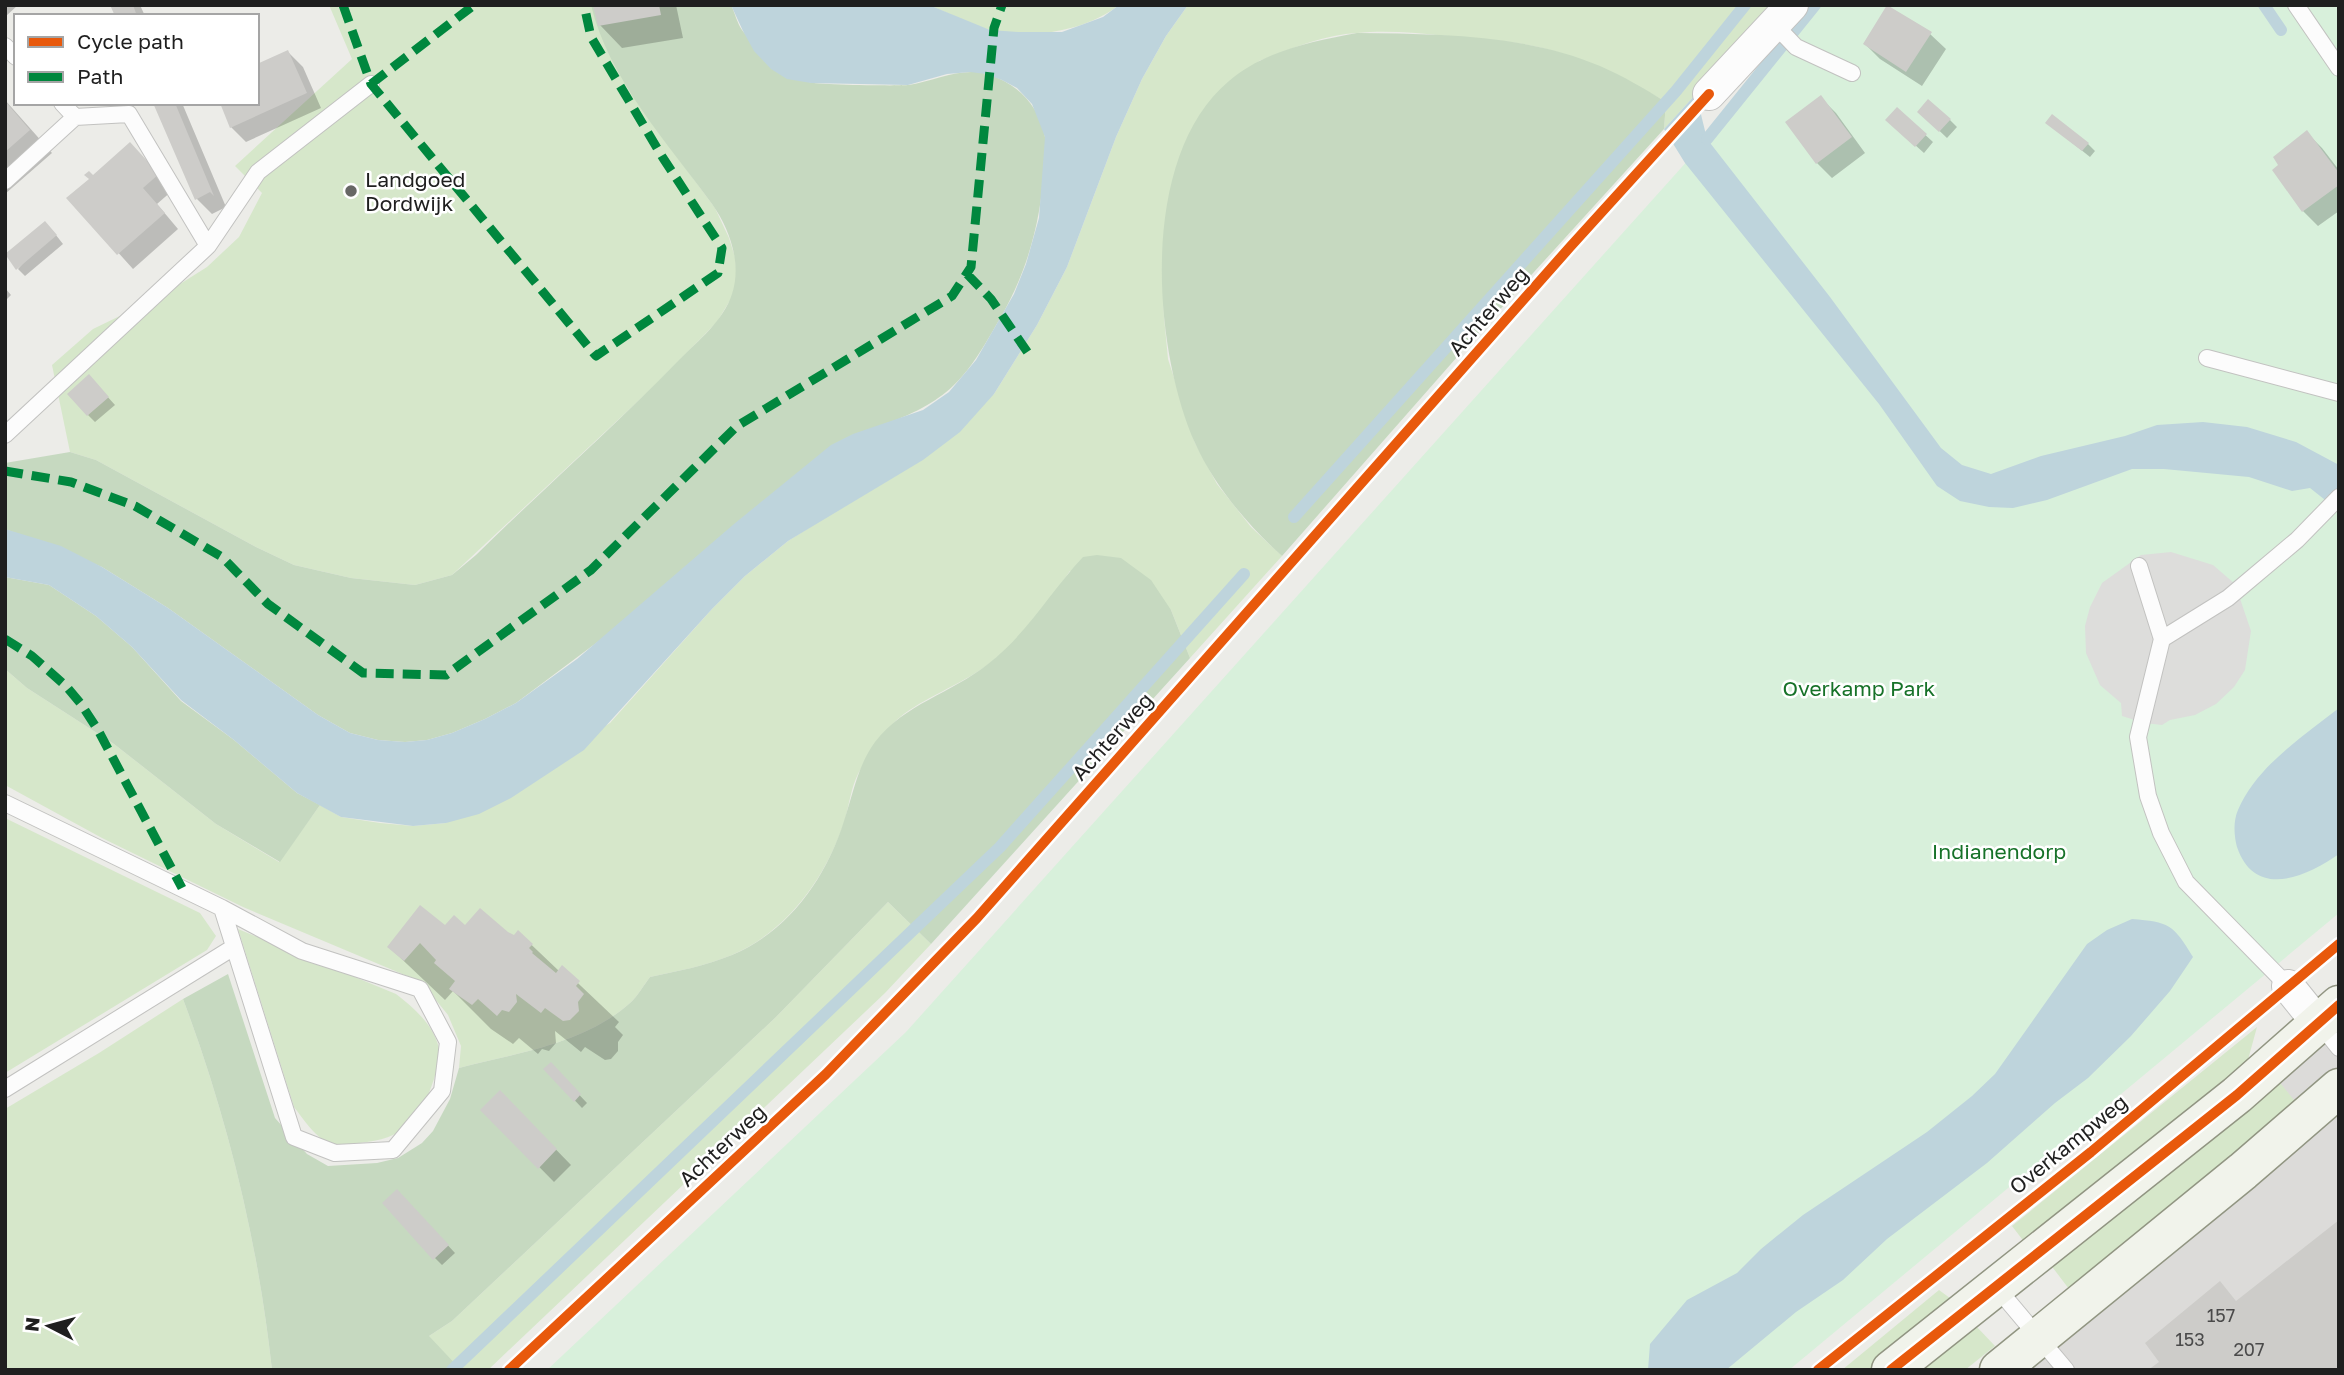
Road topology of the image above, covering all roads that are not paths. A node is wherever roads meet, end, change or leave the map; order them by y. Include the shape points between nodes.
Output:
1 (2296, 5) edge
2 (1786, 27) edge
3 (2339, 68) edge
4 (1852, 74) dead end
5 (372, 84) dead end
6 (1709, 94) dead end
7 (64, 105) edge
8 (75, 117) junction
9 (5, 181) edge
10 (208, 246) junction
11 (2207, 358) dead end
12 (2339, 393) edge
13 (5, 435) edge
14 (2339, 497) edge
15 (2139, 566) dead end
16 (2162, 639) junction
17 (5, 803) edge
18 (222, 908) junction
19 (234, 947) junction
20 (2287, 986) joint
21 (2332, 1025) edge
22 (2339, 1088) edge
23 (5, 1089) edge
24 (1997, 1287) junction
25 (2039, 1339) junction
26 (1891, 1370) edge
27 (1999, 1370) edge
28 (2066, 1370) edge

1 - 3 lane
2 - 4 lane
2 - 6 street
5 - 10 lane via 258,172
7 - 8 lane
8 - 9 lane
8 - 10 lane via 129,114
10 - 13 lane
11 - 12 lane
14 - 16 lane via 2297,540 2228,598
15 - 16 lane
16 - 20 lane via 2137,737 2148,796 2161,833 2186,882
17 - 18 lane
18 - 19 lane
18 - 19 lane via 302,951 420,989 447,1042 442,1090 393,1150 335,1153 294,1137
19 - 23 lane
20 - 21 street
21 - 24 street
22 - 25 street
24 - 25 lane
24 - 26 street
25 - 27 street
25 - 28 lane

